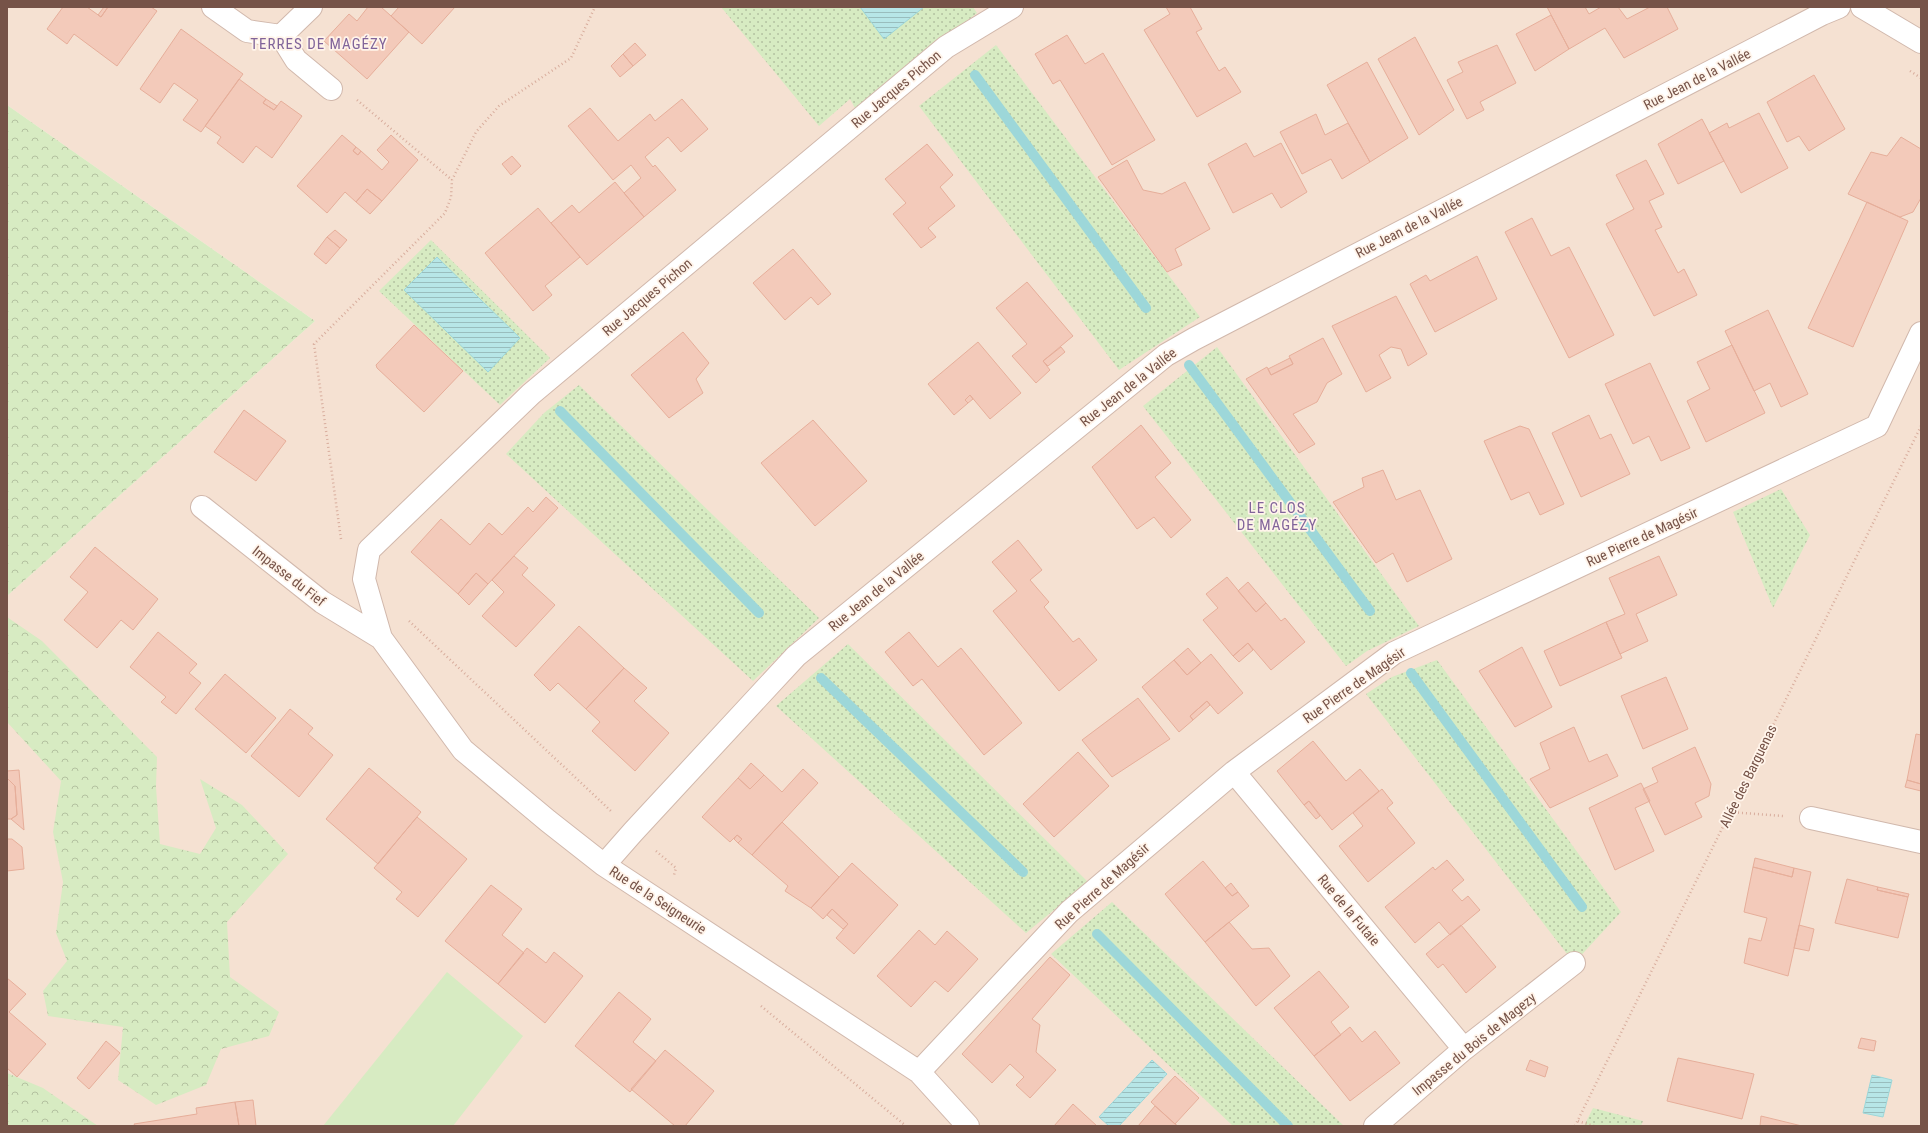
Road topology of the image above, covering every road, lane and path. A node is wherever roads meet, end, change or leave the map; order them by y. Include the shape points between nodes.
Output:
1 (213, 7) edge
2 (311, 7) edge
3 (595, 7) edge
4 (1012, 7) edge
5 (1839, 7) edge
6 (1862, 7) edge
7 (281, 36) junction
8 (1921, 42) edge
9 (331, 89) joint
10 (452, 180) junction
11 (1921, 334) edge
12 (1921, 426) edge
13 (202, 507) dead end
14 (364, 579) junction
15 (404, 617) dead end
16 (381, 638) junction
17 (1234, 772) junction
18 (1730, 812) junction
19 (1811, 818) joint
20 (633, 832) junction
21 (1921, 842) edge
22 (604, 865) junction
23 (668, 907) junction
24 (1574, 963) dead end
25 (758, 1004) dead end
26 (1464, 1049) junction
27 (919, 1072) junction
28 (1578, 1121) junction
29 (906, 1126) edge
30 (968, 1126) edge
31 (1375, 1126) edge
32 (1575, 1126) edge
33 (1594, 1126) edge

1 - 7 street via 247,31
2 - 7 street
3 - 10 path via 571,58 499,106 476,132
4 - 14 street, Rue Jacques Pichon via 946,47 531,394 370,550
5 - 20 street, Rue Jean de la Vallée via 1166,355 796,656
6 - 8 street
7 - 9 street via 296,60
9 - 10 path via 353,96
10 - 14 path via 451,197 445,213 314,344 344,562
11 - 17 street, Rue Pierre de Magésir via 1877,426 1394,653
12 - 18 path, Allée des Barguenas
13 - 16 street, Impasse du Fief via 322,602
14 - 16 street, Rue Jacques Pichon
15 - 20 path
16 - 22 street, Rue de la Seigneurie via 463,750
17 - 26 street, Rue de la Futaie
17 - 27 street, Rue Pierre de Magésir via 1069,912
18 - 19 path
18 - 28 path, Allée des Barguenas
19 - 21 street
20 - 22 street, Rue Jean de la Vallée
20 - 23 path via 676,868
22 - 23 street, Rue de la Seigneurie
23 - 27 street, Rue de la Seigneurie
24 - 26 street, Impasse du Bois de Magezy
25 - 29 path
26 - 31 street, Impasse du Bois de Magezy
27 - 30 street, Rue de la Seigneurie
28 - 32 path, Allée des Barguenas
28 - 33 path

